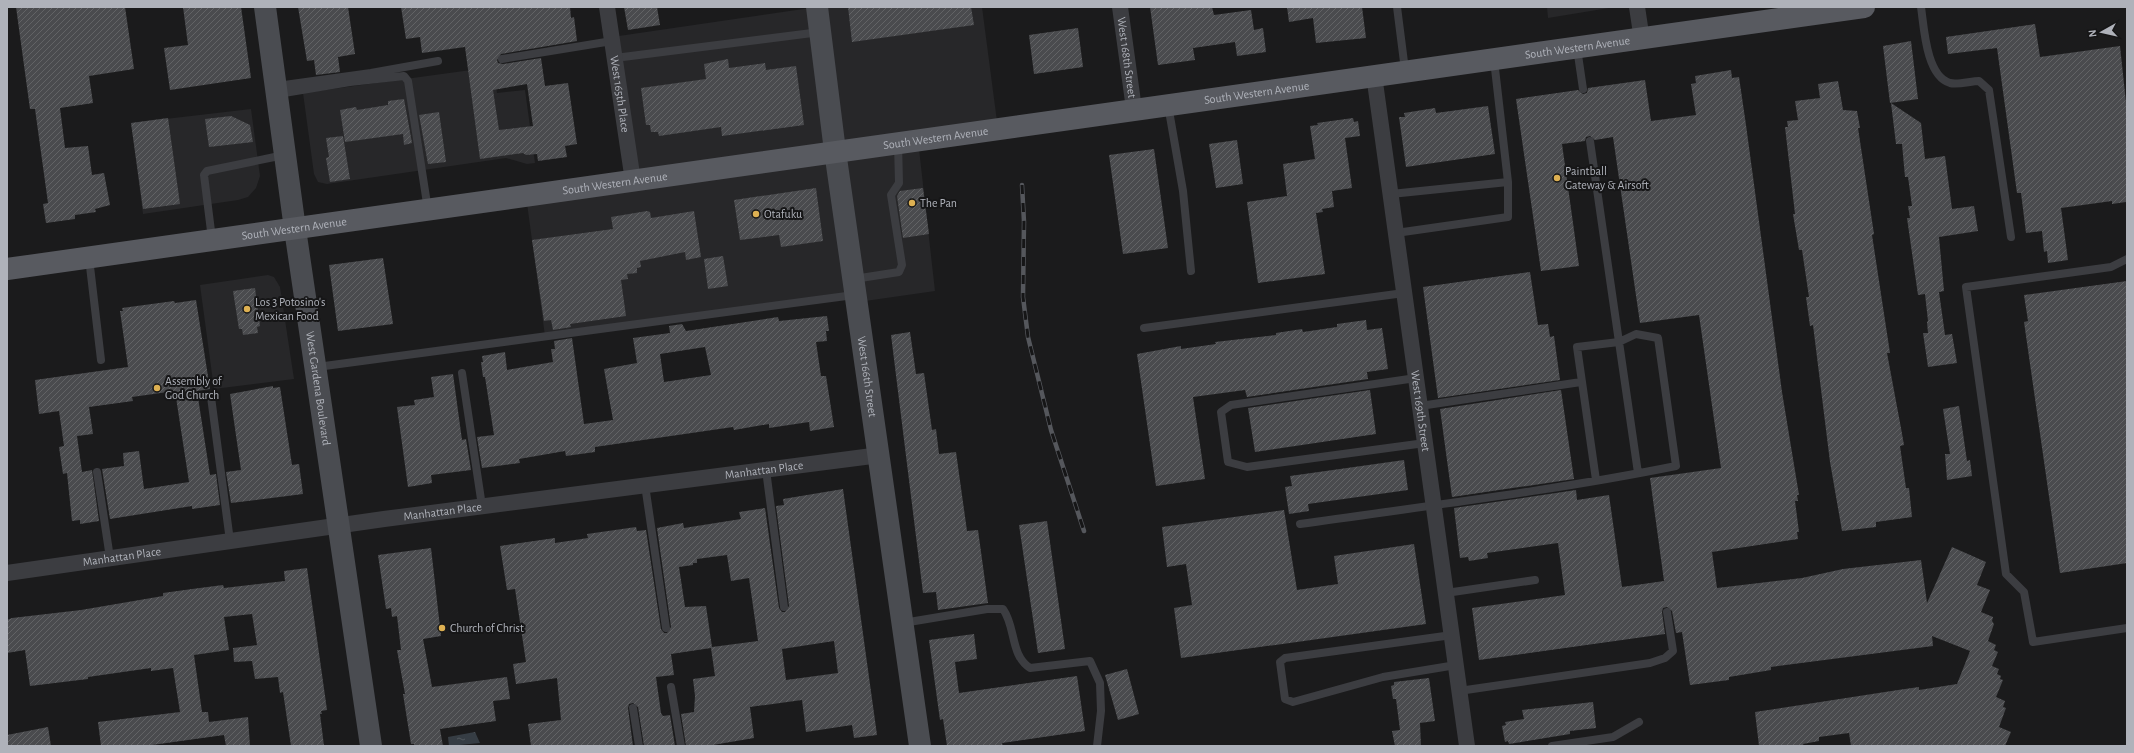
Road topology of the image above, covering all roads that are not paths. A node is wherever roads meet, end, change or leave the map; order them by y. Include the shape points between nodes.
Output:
1 (265, 7) edge
2 (607, 7) edge
3 (817, 7) edge
4 (1120, 7) edge
5 (1397, 7) edge
6 (1637, 7) edge
7 (1864, 7) edge
8 (1921, 7) edge
9 (1794, 12) edge
10 (820, 32) junction
11 (1642, 40) junction
12 (612, 41) junction
13 (1577, 48) junction
14 (615, 58) junction
15 (502, 59) dead end
16 (1494, 59) junction
17 (438, 61) dead end
18 (1405, 71) junction
19 (1374, 75) junction
20 (1583, 89) dead end
21 (277, 90) junction
22 (1168, 104) junction
23 (1134, 109) junction
24 (1590, 140) dead end
25 (898, 142) junction
26 (835, 151) junction
27 (285, 155) junction
28 (633, 181) junction
29 (1508, 182) junction
30 (1391, 194) junction
31 (428, 210) junction
32 (295, 229) junction
33 (1396, 234) junction
34 (2011, 237) dead end
35 (212, 240) junction
36 (89, 257) junction
37 (2127, 259) edge
38 (7, 268) edge
39 (1191, 271) dead end
40 (855, 287) junction
41 (1404, 293) junction
42 (1144, 328) dead end
43 (1619, 342) junction
44 (101, 360) dead end
45 (316, 367) junction
46 (462, 373) dead end
47 (1416, 378) junction
48 (1581, 382) junction
49 (211, 397) dead end
50 (1420, 406) junction
51 (1425, 443) junction
52 (880, 455) junction
53 (766, 470) junction
54 (97, 472) dead end
55 (1638, 473) junction
56 (1596, 480) junction
57 (645, 485) junction
58 (482, 506) junction
59 (1434, 506) junction
60 (1300, 524) dead end
61 (339, 526) junction
62 (230, 541) junction
63 (110, 558) junction
64 (7, 573) edge
65 (1535, 580) dead end
66 (1446, 593) junction
67 (784, 607) dead end
68 (1667, 612) dead end
69 (903, 624) junction
70 (666, 628) dead end
71 (2127, 628) edge
72 (1452, 635) junction
73 (1456, 665) junction
74 (671, 687) dead end
75 (1459, 691) junction
76 (633, 708) dead end
77 (1639, 722) dead end
78 (370, 746) edge
79 (639, 746) edge
80 (681, 746) edge
81 (920, 746) edge
82 (1096, 746) edge
83 (1467, 746) edge
84 (1552, 746) edge

1 - 21 main road, West Gardena Boulevard
2 - 12 street, West 165th Place
3 - 10 main road, West 166th Street
4 - 23 street, West 168th Street
5 - 18 lane
6 - 11 street
7 - 9 main road, South Western Avenue
8 - 34 lane via 1929,58 1939,76 1951,83 1979,81 1989,90
9 - 11 main road, South Western Avenue
10 - 14 lane
10 - 26 main road, West 166th Street
11 - 13 main road, South Western Avenue
12 - 14 street, West 165th Place
12 - 15 lane
13 - 16 main road, South Western Avenue
13 - 20 lane
14 - 28 street, West 165th Place
16 - 18 main road, South Western Avenue
16 - 29 lane
17 - 21 lane
18 - 19 main road, South Western Avenue
19 - 22 main road, South Western Avenue
19 - 30 street, West 169th Street
21 - 27 main road, West Gardena Boulevard
21 - 31 lane via 404,76 408,81
22 - 23 main road, South Western Avenue
22 - 39 lane via 1183,191
23 - 25 main road, South Western Avenue
24 - 43 lane
25 - 26 main road, South Western Avenue
25 - 40 lane via 899,183 891,195 902,265 899,272
26 - 28 main road, South Western Avenue
26 - 40 main road, West 166th Street
27 - 32 main road, West Gardena Boulevard
27 - 35 lane via 208,171 204,175
28 - 31 main road, South Western Avenue
29 - 30 lane
29 - 33 lane via 1508,217
30 - 33 street, West 169th Street
31 - 32 main road, South Western Avenue
32 - 35 main road, South Western Avenue
32 - 45 main road, West Gardena Boulevard
33 - 41 street, West 169th Street
35 - 36 main road, South Western Avenue
36 - 38 main road, South Western Avenue
36 - 44 lane
37 - 71 lane via 2111,267 1966,288 2006,574 2024,592 2033,642
40 - 45 lane
40 - 52 main road, West 166th Street
41 - 42 lane
41 - 47 street, West 169th Street
43 - 48 lane via 1577,347
43 - 55 lane
43 - 55 lane via 1636,334 1658,338 1676,466
45 - 61 main road, West Gardena Boulevard
46 - 58 lane
47 - 50 street, West 169th Street
47 - 51 lane via 1231,405 1221,412 1228,462 1248,467
48 - 50 lane
48 - 56 lane
49 - 62 lane
50 - 51 street, West 169th Street
51 - 59 street, West 169th Street
52 - 53 street, Manhattan Place
52 - 69 main road, West 166th Street
53 - 57 street, Manhattan Place
53 - 67 lane
54 - 63 lane
55 - 56 lane
56 - 59 lane
57 - 58 street, Manhattan Place
57 - 70 lane
58 - 61 street, Manhattan Place
59 - 60 lane
59 - 66 street, West 169th Street
61 - 62 street, Manhattan Place
61 - 78 main road, West Gardena Boulevard
62 - 63 street, Manhattan Place
63 - 64 street, Manhattan Place
65 - 66 lane
66 - 72 street, West 169th Street
68 - 75 lane via 1673,651 1665,658 1650,663
69 - 81 main road, West 166th Street
69 - 82 lane via 988,609 1003,609 1022,663 1030,668 1090,660 1100,683 1101,712
72 - 73 street, West 169th Street
72 - 73 lane via 1285,658 1280,662 1285,699 1293,702 1383,677
73 - 75 street, West 169th Street
74 - 80 lane
75 - 83 street, West 169th Street
76 - 79 lane
77 - 84 lane via 1612,737

